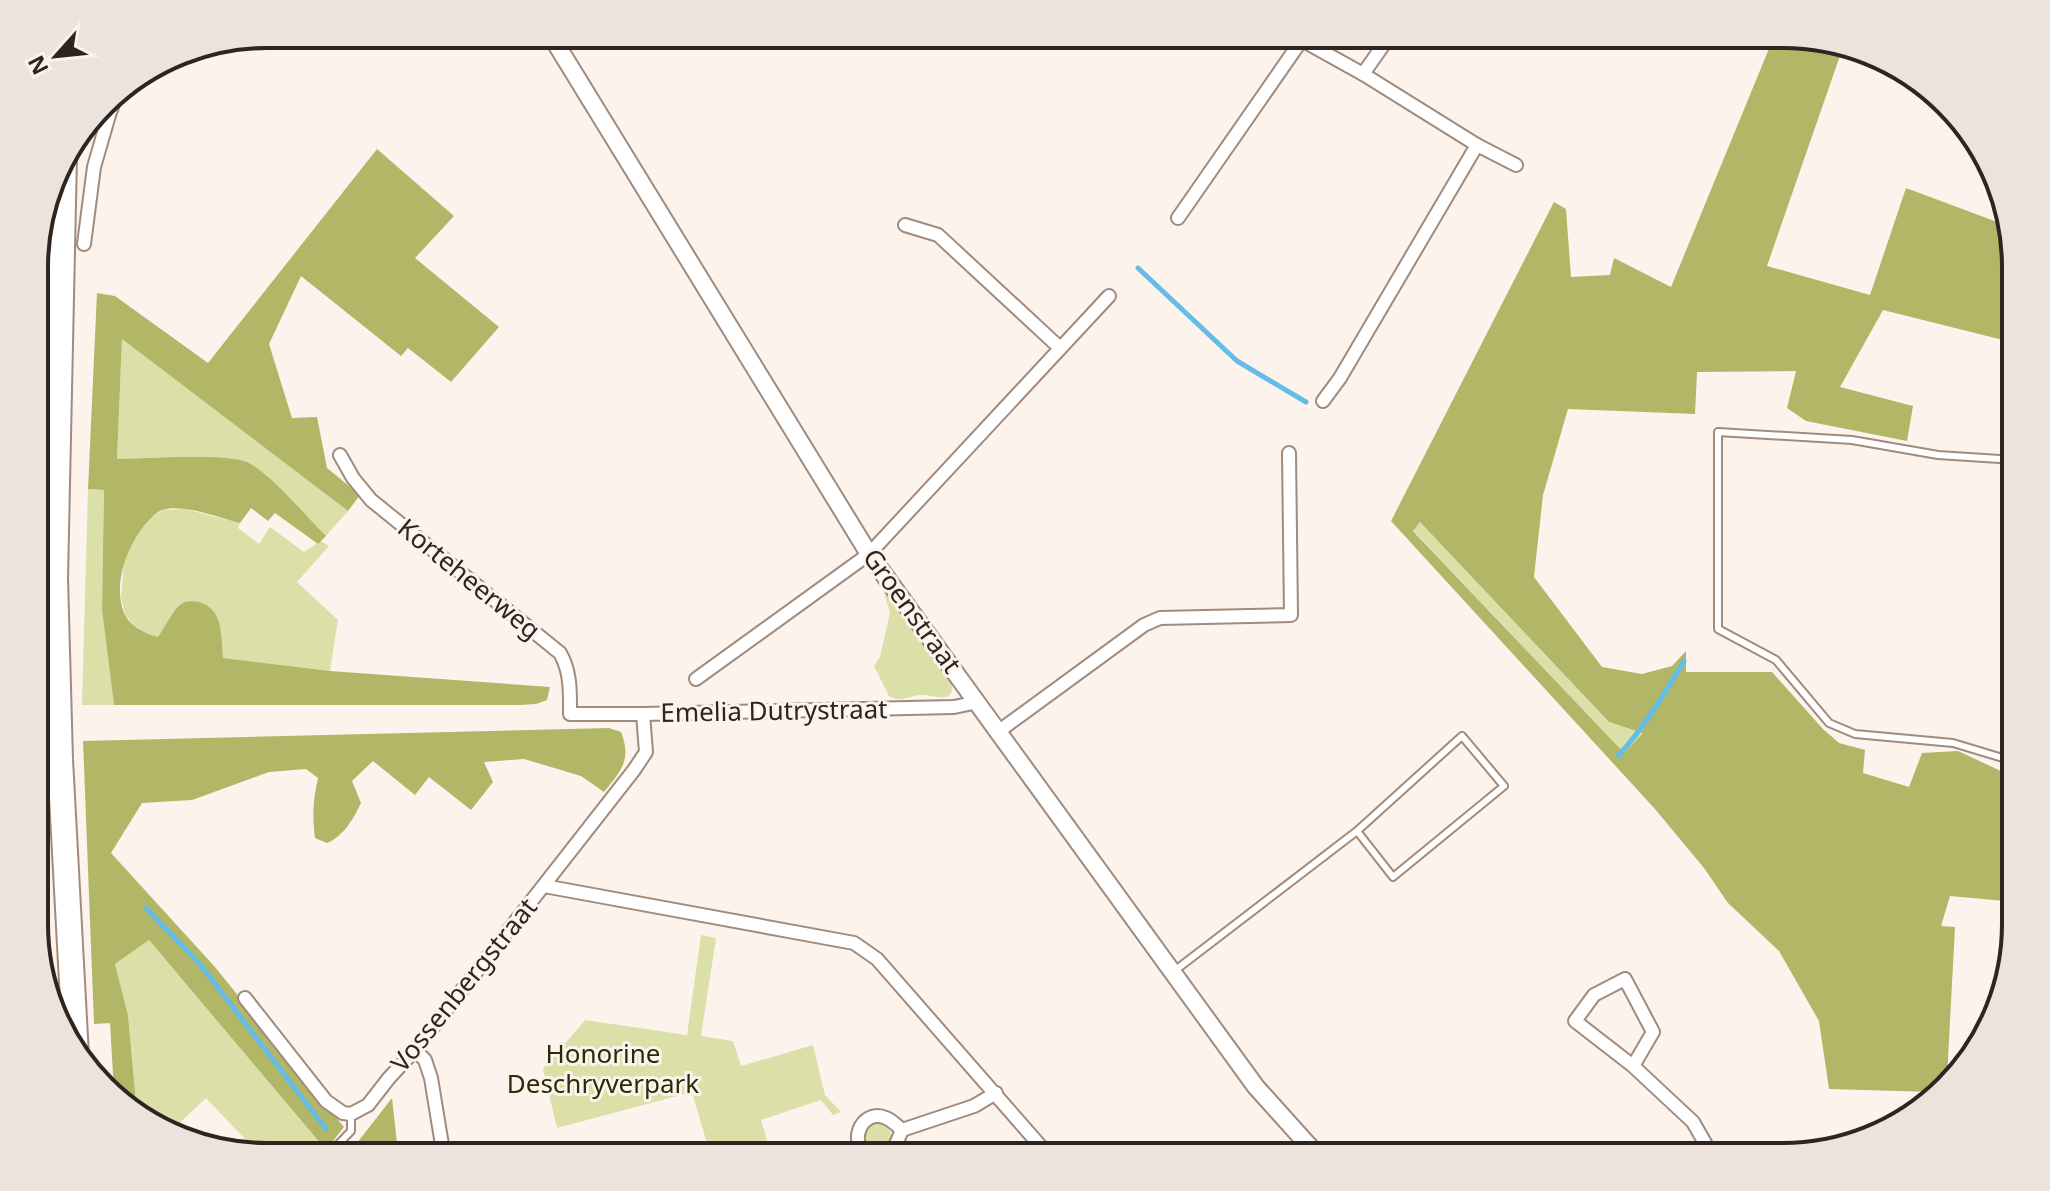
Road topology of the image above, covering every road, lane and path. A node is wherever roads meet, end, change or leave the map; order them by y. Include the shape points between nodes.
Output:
1 (559, 48) edge
2 (1289, 48) edge
3 (1316, 48) edge
4 (1381, 48) edge
5 (1363, 74) junction
6 (109, 116) edge
7 (1477, 145) junction
8 (1516, 165) dead end
9 (63, 188) edge
10 (1178, 218) dead end
11 (905, 225) dead end
12 (84, 244) dead end
13 (1109, 296) dead end
14 (1060, 348) junction
15 (1323, 401) dead end
16 (1289, 453) dead end
17 (340, 455) dead end
18 (2002, 459) edge
19 (869, 554) junction
20 (696, 679) dead end
21 (978, 702) junction
22 (570, 714) joint
23 (643, 714) junction
24 (999, 731) junction
25 (2002, 758) edge
26 (1357, 831) junction
27 (544, 886) junction
28 (1173, 972) junction
29 (245, 998) dead end
30 (75, 1029) edge
31 (415, 1050) junction
32 (1633, 1066) junction
33 (996, 1093) junction
34 (351, 1114) junction
35 (902, 1130) junction
36 (339, 1143) edge
37 (442, 1143) edge
38 (858, 1143) edge
39 (896, 1143) edge
40 (1038, 1143) edge
41 (1306, 1143) edge
42 (1705, 1143) edge

1 - 19 street, Groenstraat
2 - 10 street
3 - 5 street
4 - 5 street
5 - 7 street
6 - 12 street via 94,167
7 - 8 street
7 - 15 street
9 - 30 highway via 55,578
11 - 14 street via 938,235
13 - 14 street, Emelia Dutrystraat
14 - 19 street, Emelia Dutrystraat
16 - 24 street via 1291,615 1160,618
17 - 22 street, Korteheerweg via 371,500 560,653 569,676
18 - 25 lane via 1852,440 1718,432 1718,629 1776,660 1829,723 1855,734 1953,743
19 - 20 street, Emelia Dutrystraat
19 - 21 street, Groenstraat
21 - 23 street, Emelia Dutrystraat via 954,707
21 - 24 street, Groenstraat
22 - 23 street, Emelia Dutrystraat
23 - 27 street, Vossenbergstraat via 646,752
24 - 28 street, Groenstraat
26 - 26 lane via 1393,877 1504,786 1462,736
26 - 28 lane
27 - 31 street, Vossenbergstraat
27 - 33 street via 854,943 877,959
28 - 41 street, Groenstraat via 1256,1087
29 - 34 street via 326,1101
31 - 34 street, Vossenbergstraat via 368,1105
31 - 37 street via 431,1078
32 - 32 street via 1575,1021 1594,995 1625,979 1653,1032
32 - 42 street via 1693,1122
33 - 35 street via 974,1106
33 - 40 street
34 - 36 lane via 351,1131
35 - 38 street via 888,1119 872,1117 862,1122
35 - 39 street

